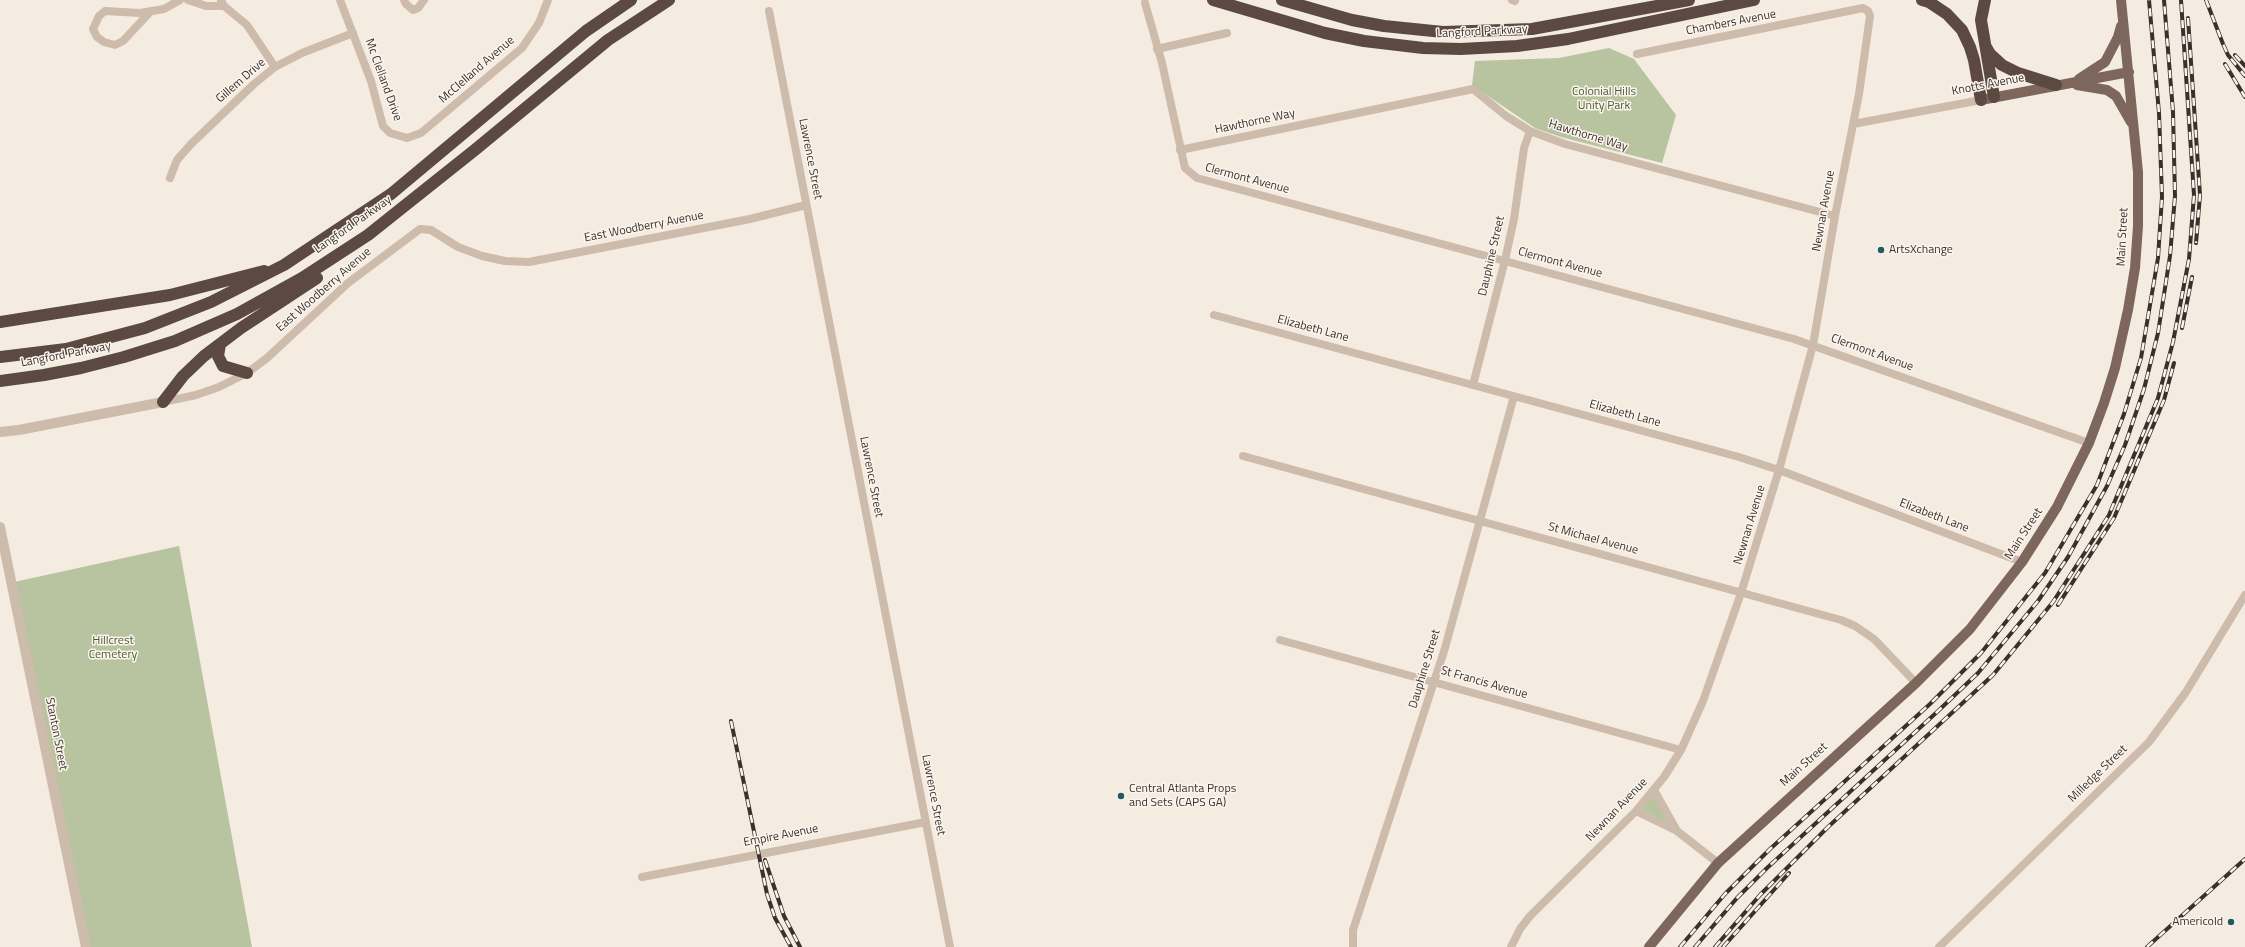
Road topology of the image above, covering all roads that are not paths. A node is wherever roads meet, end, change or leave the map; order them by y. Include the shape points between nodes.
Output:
1 (180, 0) edge
2 (188, 0) edge
3 (340, 0) edge
4 (404, 0) edge
5 (424, 0) edge
6 (548, 0) edge
7 (631, 0) edge
8 (669, 0) edge
9 (1213, 0) edge
10 (1282, 0) edge
11 (1689, 0) edge
12 (1754, 0) edge
13 (1922, 0) edge
14 (1985, 0) edge
15 (2122, 0) edge
16 (223, 3) edge
17 (1145, 3) dead end
18 (151, 11) junction
19 (769, 11) dead end
20 (2122, 18) junction
21 (353, 33) junction
22 (1227, 33) dead end
23 (1866, 43) joint
24 (1985, 46) junction
25 (1157, 49) junction
26 (1637, 54) dead end
27 (275, 67) junction
28 (2129, 72) junction
29 (2065, 84) junction
30 (1994, 97) junction
31 (1981, 100) junction
32 (443, 115) joint
33 (1853, 124) junction
34 (2134, 130) junction
35 (1530, 131) junction
36 (1180, 150) junction
37 (170, 178) dead end
38 (806, 206) junction
39 (1835, 216) junction
40 (368, 235) junction
41 (1505, 260) junction
42 (284, 265) junction
43 (1214, 315) dead end
44 (0, 322) edge
45 (220, 344) junction
46 (1813, 345) junction
47 (0, 357) edge
48 (247, 373) junction
49 (3, 380) edge
50 (1473, 385) junction
51 (1514, 396) junction
52 (163, 402) junction
53 (0, 432) edge
54 (2089, 443) junction
55 (1243, 456) dead end
56 (1779, 470) junction
57 (1480, 521) junction
58 (0, 526) edge
59 (2022, 562) junction
60 (1741, 592) junction
61 (2245, 595) edge
62 (1280, 640) dead end
63 (1434, 681) junction
64 (1916, 683) junction
65 (1681, 750) junction
66 (1654, 790) junction
67 (1636, 811) junction
68 (926, 822) junction
69 (1677, 831) junction
70 (1718, 863) junction
71 (642, 877) dead end
72 (86, 947) edge
73 (950, 947) edge
74 (1353, 947) edge
75 (1511, 947) edge
76 (1649, 947) edge
77 (1939, 947) edge

1 - 18 street via 164,9
2 - 16 street via 206,6
3 - 21 street, Mc Clelland Drive
4 - 5 street via 413,10
6 - 32 street, McClelland Avenue via 539,23 522,48
7 - 42 highway, Langford Parkway via 586,30 391,194
8 - 40 highway, Langford Parkway via 608,40
9 - 12 highway, Langford Parkway via 1325,33 1393,45 1461,49 1517,46 1568,39
10 - 11 highway, Langford Parkway via 1352,20 1384,26 1458,32 1511,31 1556,26
13 - 31 highway via 1947,14 1962,30 1974,60
14 - 24 highway via 1981,20
15 - 20 main road, Main Street
16 - 27 street via 247,25
17 - 25 street, Clermont Avenue
18 - 18 street via 105,11 99,16 93,29 97,37 104,42 115,44 123,41
19 - 38 street, Lawrence Street
20 - 28 main road, Main Street
20 - 29 main road via 2118,37 2105,62
21 - 27 street, Gillem Drive via 302,53
21 - 32 street, Mc Clelland Drive via 384,126 390,133 398,137 415,136
22 - 25 street
23 - 26 street, Chambers Avenue via 1870,16 1863,8
23 - 33 street, Newnan Avenue
24 - 29 highway via 2002,65 2018,73
24 - 30 highway
25 - 36 street, Clermont Avenue
27 - 37 street, Gillem Drive via 191,144 177,160
28 - 29 main road, Knotts Avenue
28 - 34 main road, Main Street
29 - 30 main road, Knotts Avenue
29 - 34 main road via 2100,88 2116,96
30 - 31 main road, Knotts Avenue
31 - 33 street, Knotts Avenue
33 - 39 street, Newnan Avenue
34 - 54 main road, Main Street via 2138,172 2138,226 2132,289 2115,368
35 - 36 street, Hawthorne Way via 1506,116 1473,89
35 - 39 street, Hawthorne Way via 1565,144
35 - 41 street, Dauphine Street via 1524,148 1514,219
36 - 41 street, Clermont Avenue via 1185,168 1197,178
38 - 48 street, East Woodberry Avenue via 528,262 482,256 458,247 431,230 420,229 348,283 267,358
38 - 68 street, Lawrence Street
39 - 46 street, Newnan Avenue
40 - 45 highway via 323,274
40 - 49 highway, Langford Parkway via 302,278 237,314 175,341 81,368
41 - 46 street, Clermont Avenue
41 - 50 street, Dauphine Street
42 - 44 highway via 170,296
42 - 47 highway, Langford Parkway via 212,302 145,328 66,349
43 - 50 street, Elizabeth Lane
45 - 48 highway via 218,356 223,366
45 - 52 highway via 183,376
46 - 54 street, Clermont Avenue
46 - 56 street, Newnan Avenue
48 - 52 street, East Woodberry Avenue via 211,390
50 - 51 street, Elizabeth Lane
51 - 56 street, Elizabeth Lane
51 - 57 street, Dauphine Street
52 - 53 street, East Woodberry Avenue
54 - 59 main road, Main Street via 2057,507
55 - 57 street, St Michael Avenue
56 - 59 street, Elizabeth Lane
56 - 60 street, Newnan Avenue
57 - 60 street, St Michael Avenue
57 - 63 street, Dauphine Street
58 - 72 street, Stanton Street
59 - 64 main road, Main Street via 1970,629
60 - 64 street, St Michael Avenue via 1855,626 1874,639
60 - 65 street, Newnan Avenue via 1703,700
61 - 77 street, Milledge Street via 2186,692 2148,742
62 - 63 street, St Francis Avenue
63 - 65 street, St Francis Avenue
63 - 74 street, Dauphine Street via 1353,930
64 - 70 main road, Main Street
65 - 66 street, Newnan Avenue
66 - 67 street, Newnan Avenue
66 - 69 street
67 - 69 street
67 - 75 street, Newnan Avenue via 1530,916
68 - 71 street, Empire Avenue
68 - 73 street, Lawrence Street
69 - 70 street
70 - 76 main road, Main Street

